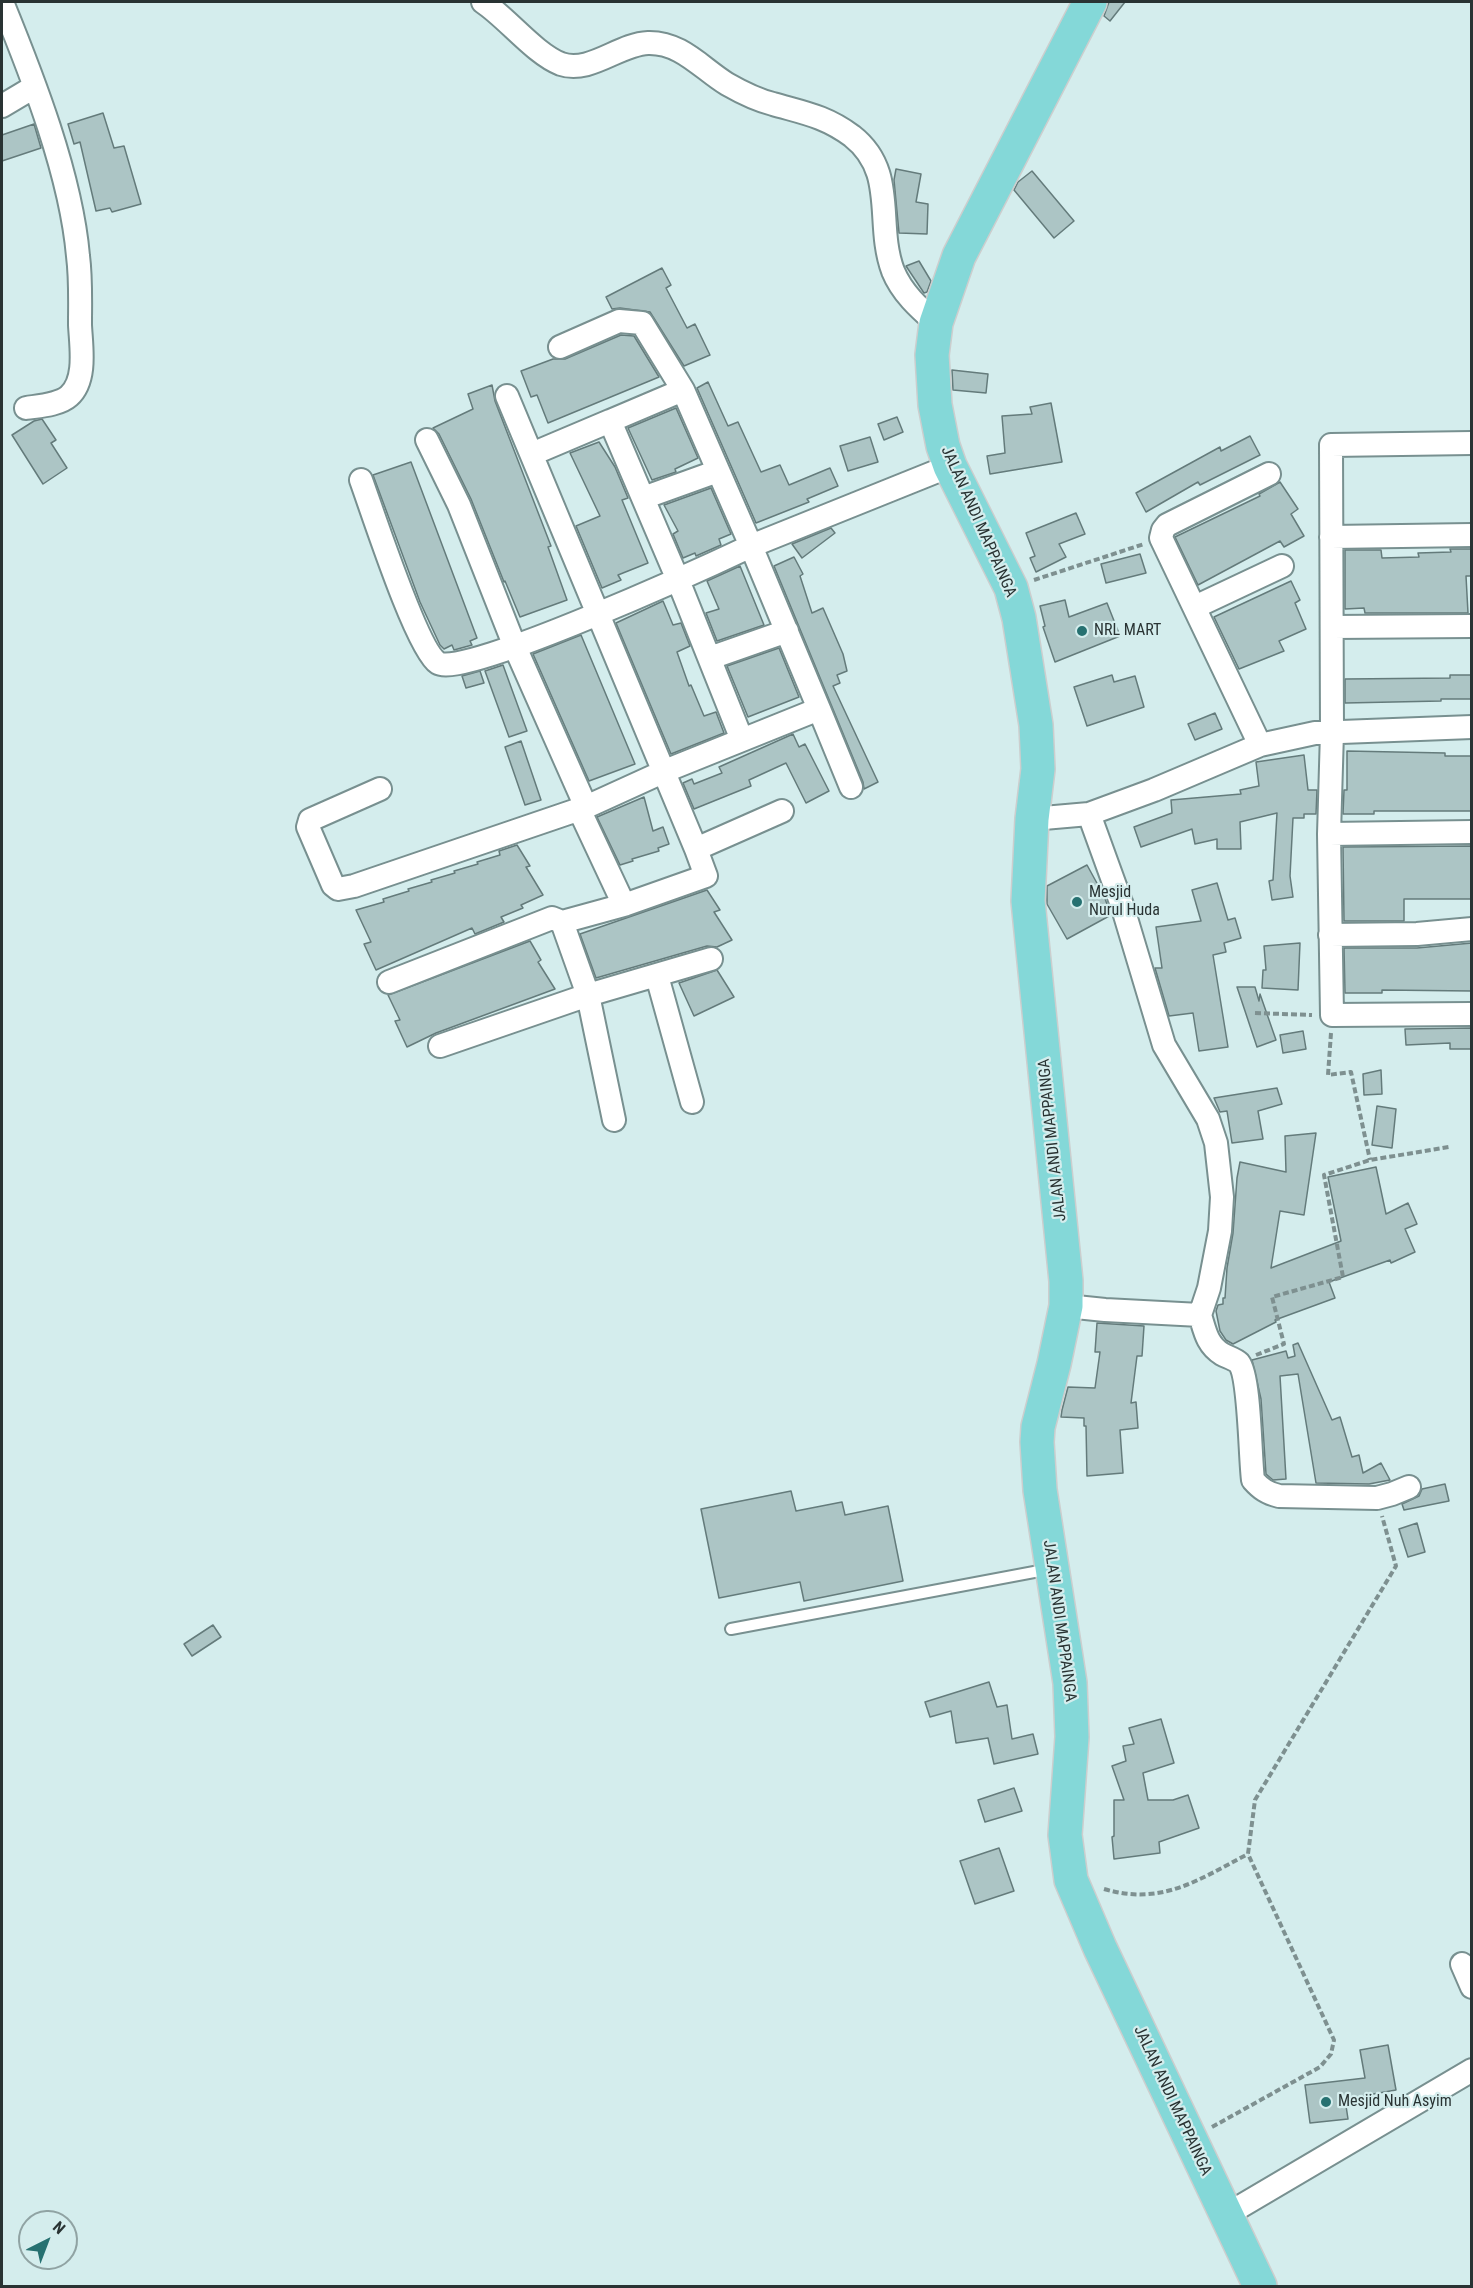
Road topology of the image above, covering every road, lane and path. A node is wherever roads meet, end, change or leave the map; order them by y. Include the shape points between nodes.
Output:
1 (2, 2) edge
2 (483, 2) edge
3 (1090, 2) edge
4 (34, 87) junction
5 (2, 106) edge
6 (936, 323) junction
7 (560, 347) dead end
8 (683, 390) junction
9 (507, 396) dead end
10 (26, 408) dead end
11 (610, 421) junction
12 (427, 440) dead end
13 (1472, 443) edge
14 (532, 454) junction
15 (950, 466) junction
16 (718, 471) junction
17 (1269, 474) dead end
18 (361, 480) dead end
19 (643, 498) junction
20 (1472, 535) edge
21 (1331, 537) junction
22 (1161, 538) junction
23 (751, 546) junction
24 (1282, 566) dead end
25 (678, 580) junction
26 (1011, 588) junction
27 (1195, 607) junction
28 (597, 613) junction
29 (1472, 626) edge
30 (1332, 627) junction
31 (787, 631) junction
32 (515, 646) junction
33 (710, 658) junction
34 (819, 709) junction
35 (1472, 727) edge
36 (1332, 732) junction
37 (742, 740) junction
38 (1260, 745) junction
39 (664, 771) junction
40 (851, 787) dead end
41 (380, 789) dead end
42 (583, 808) junction
43 (782, 811) dead end
44 (1089, 813) junction
45 (1032, 819) junction
46 (1472, 832) edge
47 (1329, 834) junction
48 (696, 849) junction
49 (624, 905) junction
50 (562, 922) junction
51 (1472, 929) edge
52 (1330, 935) junction
53 (711, 960) dead end
54 (657, 976) junction
55 (389, 982) dead end
56 (588, 995) junction
57 (1255, 1014) dead end
58 (1472, 1014) edge
59 (1332, 1015) junction
60 (440, 1046) dead end
61 (692, 1102) dead end
62 (614, 1120) dead end
63 (1449, 1147) dead end
64 (1370, 1160) junction
65 (1066, 1306) junction
66 (1200, 1315) junction
67 (1238, 1362) junction
68 (1408, 1487) dead end
69 (1377, 1498) junction
70 (1053, 1568) junction
71 (731, 1629) dead end
72 (1248, 1854) junction
73 (1071, 1880) junction
74 (1462, 1964) dead end
75 (1472, 1987) edge
76 (1472, 2070) edge
77 (1190, 2139) junction
78 (1226, 2215) junction
79 (1260, 2286) edge

1 - 4 street
2 - 6 street via 561,63 585,64 632,45 663,44 684,53 747,94 823,118 854,138 874,161 880,177 887,252 893,272 917,306
3 - 6 main road, JALAN ANDI MAPPAINGA via 959,256
4 - 5 street
4 - 10 street via 64,181 73,224 82,357 78,379 69,396
6 - 15 main road, JALAN ANDI MAPPAINGA via 932,383 938,426
7 - 8 street via 619,321 642,323
8 - 11 street
8 - 16 street
9 - 14 street
11 - 14 street
11 - 19 street
12 - 32 street via 459,505
13 - 21 street via 1331,445
14 - 28 street
15 - 23 street
15 - 26 main road, JALAN ANDI MAPPAINGA
16 - 19 street
16 - 23 street
17 - 22 street via 1167,525
18 - 32 street via 399,586 431,657 440,665 452,665
19 - 25 street
20 - 21 street
21 - 30 street
22 - 26 path
22 - 27 street
23 - 25 street
23 - 31 street
24 - 27 street
25 - 28 street
25 - 33 street
26 - 45 main road, JALAN ANDI MAPPAINGA via 1038,746
27 - 38 street
28 - 32 street
28 - 39 street
29 - 30 street
30 - 36 street
31 - 33 street
31 - 34 street
32 - 42 street
33 - 37 street
34 - 37 street
34 - 40 street
35 - 36 street
36 - 38 street
36 - 47 street
37 - 39 street
38 - 44 street
39 - 42 street
39 - 48 street
41 - 42 street via 310,820 308,827 338,889
42 - 49 street
43 - 48 street
44 - 45 street
44 - 66 street via 1122,905 1164,1045 1208,1119 1216,1143 1222,1197 1220,1232
45 - 65 main road, JALAN ANDI MAPPAINGA via 1028,901
46 - 47 street
47 - 52 street
48 - 49 street via 706,876
49 - 50 street
50 - 55 street via 552,918
50 - 56 street
51 - 52 street
52 - 59 street
53 - 54 street
54 - 56 street
54 - 61 street
56 - 60 street
56 - 62 street
57 - 59 path
58 - 59 street
59 - 64 path via 1328,1075 1351,1072
63 - 64 path
64 - 67 path via 1324,1175 1343,1277 1272,1297 1284,1344
65 - 66 street
65 - 70 main road, JALAN ANDI MAPPAINGA via 1038,1427 1040,1491
66 - 67 street via 1208,1340
67 - 69 street via 1246,1390 1253,1480 1261,1489 1279,1496
68 - 69 street
69 - 72 path via 1396,1566 1255,1800
70 - 71 lane
70 - 73 main road, JALAN ANDI MAPPAINGA via 1071,1701 1065,1835
72 - 73 path via 1183,1887 1158,1894 1120,1894
72 - 77 path via 1334,2040 1331,2054 1320,2067
73 - 77 main road, JALAN ANDI MAPPAINGA
74 - 75 street
76 - 78 street
77 - 78 main road, JALAN ANDI MAPPAINGA
78 - 79 main road, JALAN ANDI MAPPAINGA

